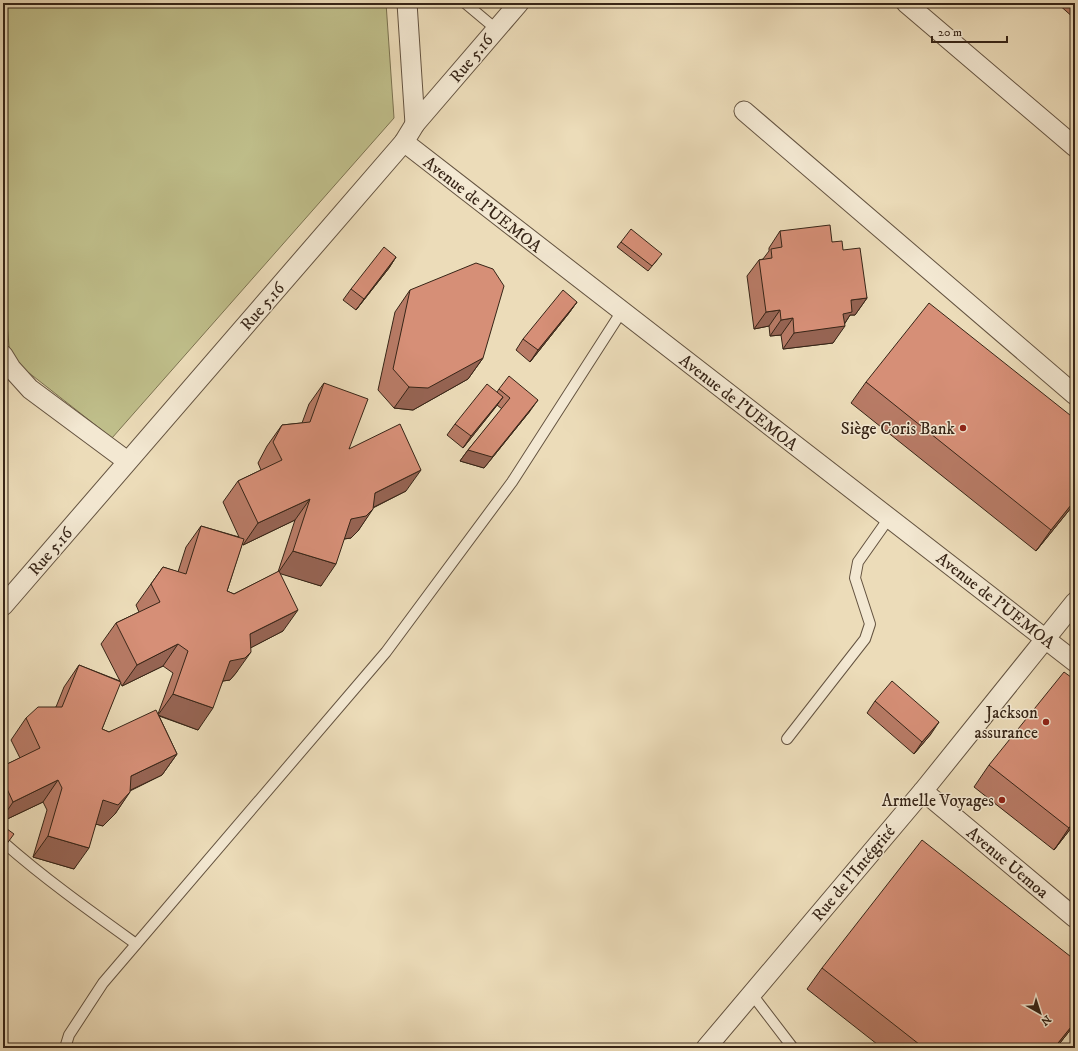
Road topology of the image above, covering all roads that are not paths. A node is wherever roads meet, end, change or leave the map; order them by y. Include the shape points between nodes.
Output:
1 (407, 3) edge
2 (464, 3) edge
3 (519, 3) edge
4 (906, 3) edge
5 (496, 29) junction
6 (744, 112) dead end
7 (415, 124) junction
8 (404, 142) junction
9 (1075, 147) edge
10 (622, 311) junction
11 (3, 355) edge
12 (1075, 395) edge
13 (127, 461) junction
14 (889, 518) junction
15 (1075, 602) edge
16 (3, 606) edge
17 (1046, 638) junction
18 (1075, 662) edge
19 (786, 739) dead end
20 (923, 791) junction
21 (3, 842) edge
22 (1075, 918) edge
23 (136, 944) junction
24 (751, 993) junction
25 (65, 1048) edge
26 (706, 1048) edge
27 (793, 1048) edge

1 - 7 street
2 - 5 lane
3 - 5 street, Rue 5.16
4 - 9 street
5 - 7 street, Rue 5.16
6 - 12 street
7 - 8 street, Rue 5.16
8 - 10 street, Avenue de l'UEMOA
8 - 13 street, Rue 5.16
10 - 14 street, Avenue de l'UEMOA
10 - 23 lane via 512,482 386,652
11 - 13 street via 10,368 30,389
13 - 16 street, Rue 5.16
14 - 17 street, Avenue de l'UEMOA
14 - 19 lane via 858,562 855,578 870,624 866,639
15 - 17 street, Rue de l'Intégrité
17 - 18 street, Avenue de l'UEMOA
17 - 20 street, Rue de l'Intégrité
20 - 22 street, Avenue Uemoa
20 - 24 street, Rue de l'Intégrité
21 - 23 lane via 74,900
23 - 25 lane via 102,983 70,1034
24 - 26 street, Rue de l'Intégrité
24 - 27 lane

